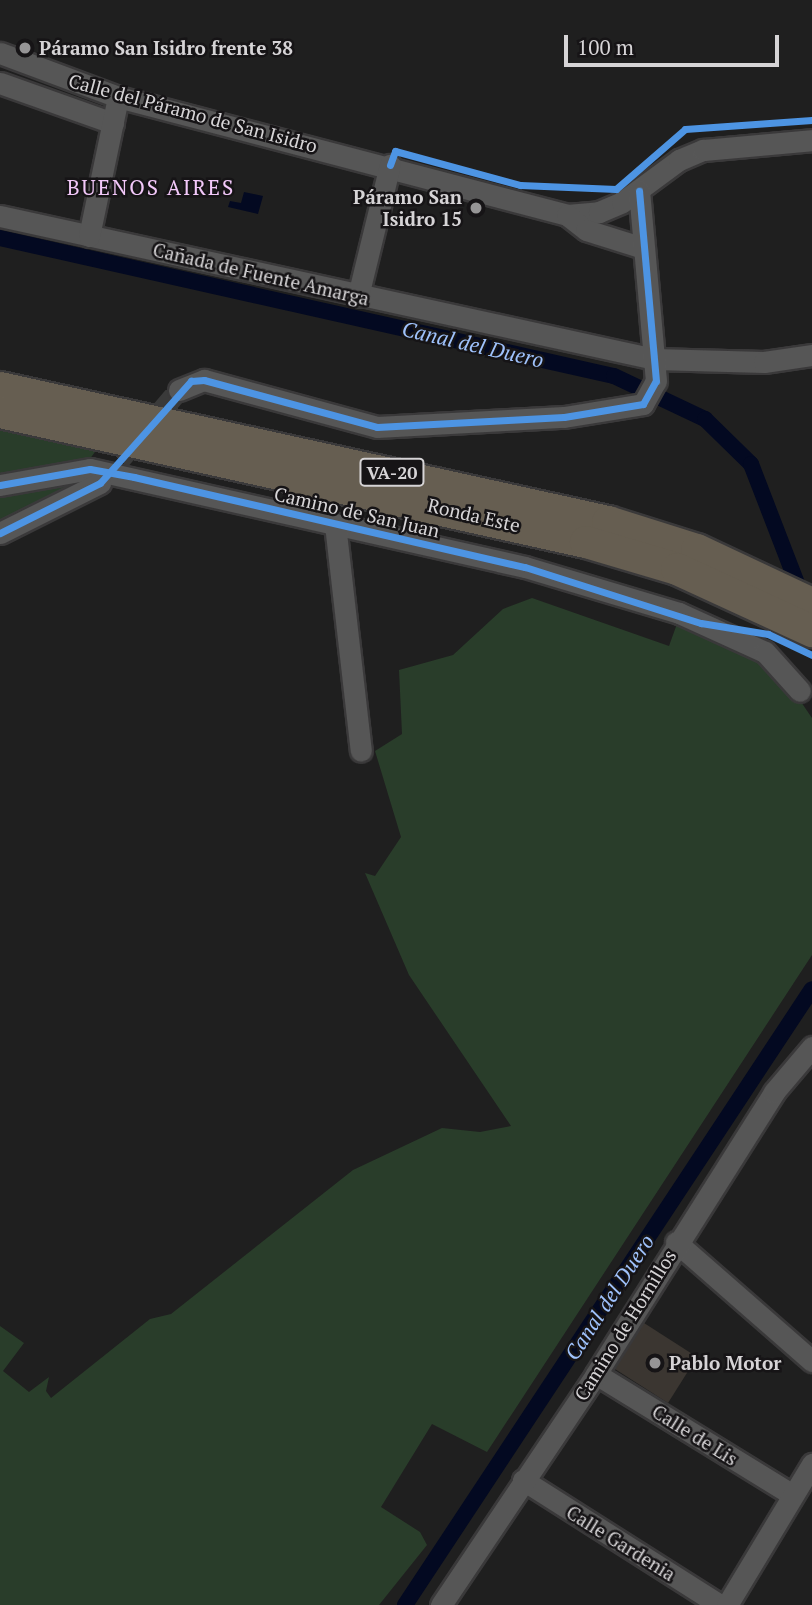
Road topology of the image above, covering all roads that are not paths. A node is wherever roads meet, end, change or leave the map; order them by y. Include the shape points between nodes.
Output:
1 (0, 53) edge
2 (0, 83) edge
3 (118, 97) junction
4 (113, 123) junction
5 (812, 140) edge
6 (390, 165) junction
7 (639, 191) junction
8 (567, 215) junction
9 (0, 216) edge
10 (89, 236) junction
11 (643, 248) junction
12 (358, 296) junction
13 (812, 355) edge
14 (654, 359) junction
15 (0, 388) edge
16 (179, 390) tunnel mouth
17 (0, 412) edge
18 (100, 483) tunnel mouth
19 (0, 485) edge
20 (335, 523) junction
21 (0, 533) edge
22 (772, 596) junction
23 (812, 604) edge
24 (812, 631) edge
25 (800, 691) dead end
26 (361, 751) dead end
27 (812, 1047) edge
28 (676, 1242) junction
29 (812, 1361) edge
30 (596, 1374) junction
31 (812, 1464) edge
32 (523, 1480) junction
33 (793, 1495) junction
34 (441, 1605) edge
35 (720, 1605) edge
36 (727, 1605) edge

1 - 3 street, Calle del Páramo de San Isidro
2 - 4 street, Calle del Páramo de San Isidro
3 - 4 street
3 - 6 street, Calle del Páramo de San Isidro
4 - 10 street
5 - 7 street, Calle del Páramo de San Isidro via 703,150 678,160
6 - 8 street, Calle del Páramo de San Isidro
6 - 12 street
7 - 8 street, Calle del Páramo de San Isidro via 599,212
7 - 11 street
8 - 11 street, Calle del Páramo de San Isidro via 586,230
9 - 10 street, Cañada de Fuente Amarga
10 - 12 street, Cañada de Fuente Amarga
11 - 14 street
12 - 14 street, Cañada de Fuente Amarga
13 - 14 street, Cañada de Fuente Amarga via 764,362
14 - 16 street via 656,381 643,404 564,417 377,427 204,380
15 - 22 highway, Ronda Este / VA-20 via 542,505 697,550
17 - 22 highway, Ronda Este / VA-20 via 586,542
18 - 21 street
19 - 20 street, Camino de San Juan via 90,469
20 - 25 street, Camino de San Juan via 525,567 679,613 765,652
20 - 26 street, Camino de San Juan
22 - 23 highway, Ronda Este / VA-20
22 - 24 highway, Ronda Este / VA-20
27 - 28 street, Camino de Hornillos via 774,1092
28 - 29 street
28 - 30 street, Camino de Hornillos
30 - 32 street, Camino de Hornillos
30 - 33 street, Calle de Lis
31 - 33 street
32 - 34 street, Camino de Hornillos
32 - 35 street, Calle Gardenia
33 - 36 street

